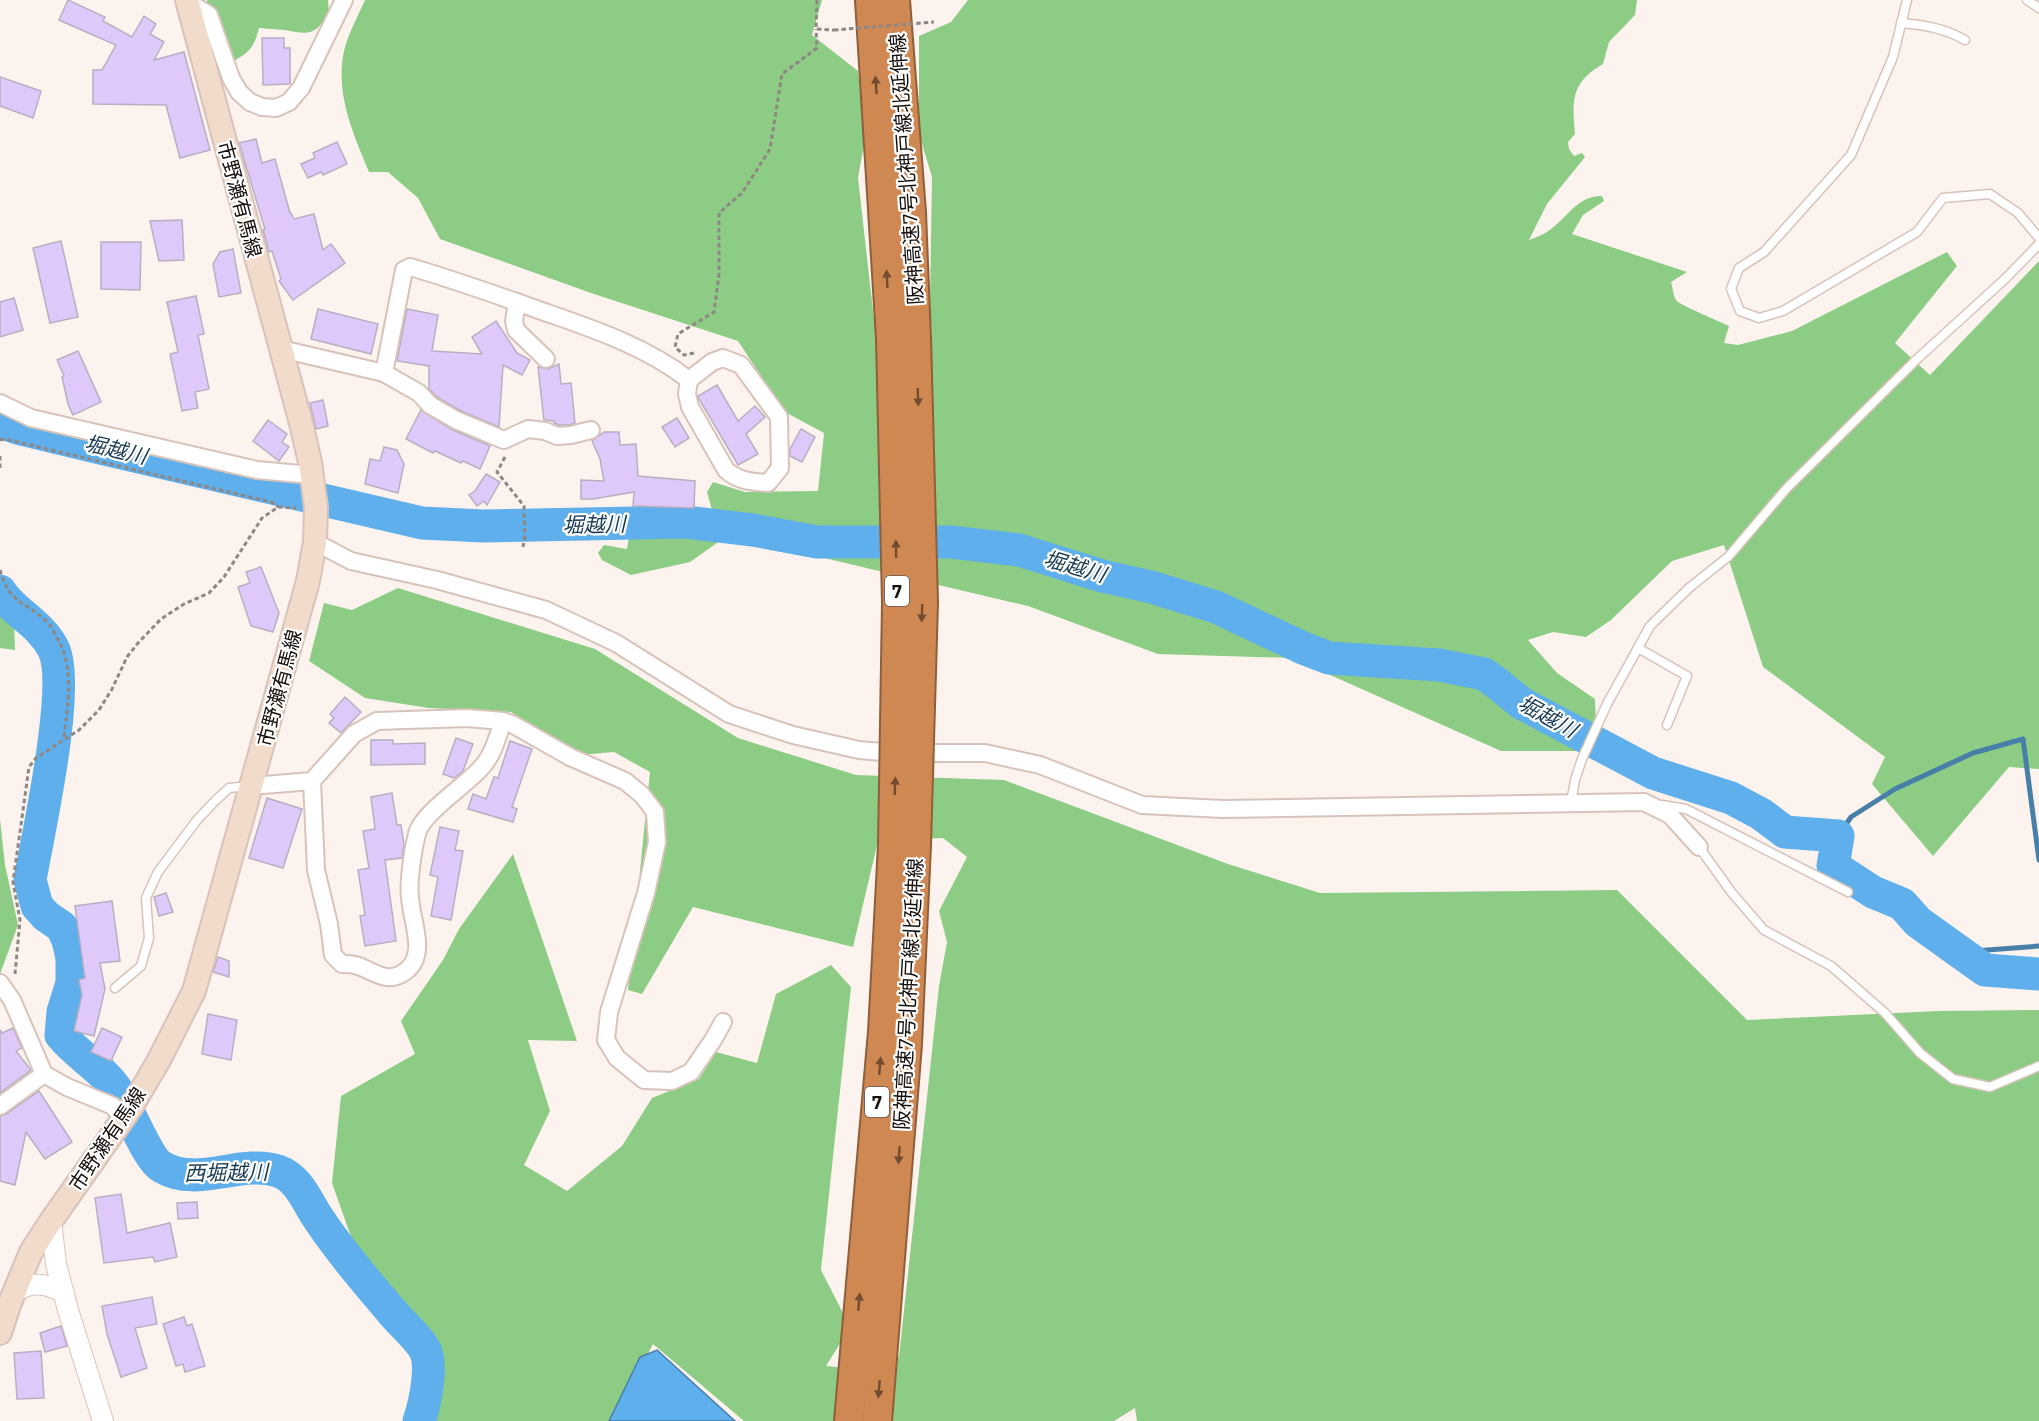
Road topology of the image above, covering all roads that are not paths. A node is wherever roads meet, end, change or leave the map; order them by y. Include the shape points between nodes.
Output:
1 (344, 0) edge
2 (870, 0) edge
3 (895, 0) edge
4 (1907, 0) edge
5 (2027, 0) edge
6 (188, 6) edge
7 (2039, 8) edge
8 (1901, 24) junction
9 (1965, 40) dead end
10 (2039, 238) edge
11 (2039, 244) edge
12 (517, 302) junction
13 (903, 338) junction
14 (281, 349) junction
15 (546, 359) dead end
16 (384, 373) junction
17 (690, 380) junction
18 (0, 403) edge
19 (591, 430) dead end
20 (314, 495) junction
21 (315, 542) junction
22 (1638, 648) junction
23 (503, 720) junction
24 (1666, 725) dead end
25 (312, 781) junction
26 (252, 786) junction
27 (1644, 802) junction
28 (1571, 804) junction
29 (905, 845) junction
30 (1699, 847) joint
31 (1848, 892) dead end
32 (0, 983) edge
33 (115, 988) dead end
34 (723, 1022) dead end
35 (2039, 1066) edge
36 (44, 1074) junction
37 (0, 1106) edge
38 (128, 1113) junction
39 (51, 1221) junction
40 (64, 1293) junction
41 (8, 1300) edge
42 (0, 1333) edge
43 (103, 1421) edge
44 (849, 1421) edge
45 (877, 1421) edge

1 - 6 street via 301,88 289,102 276,108 250,102 239,92 209,15
13 -> 2 highway, 阪神高速7号北神戸線北延伸線 / 7
3 - 13 highway, 阪神高速7号北神戸線北延伸線 / 7 via 911,213
4 - 8 lane
5 - 7 lane
6 - 14 main road, 市野瀬有馬線
8 - 9 lane via 1927,26
8 - 10 lane via 1893,57 1851,155 1764,252 1739,268 1731,289 1740,310 1759,318 1783,311 1917,232 1943,198 1990,194 2018,213
11 - 22 lane via 1786,489 1729,556 1650,626
12 - 15 street via 516,330
12 - 16 street via 410,267 404,270
12 - 17 street via 614,336 646,351
13 - 29 highway, 7, bridge via 897,603
14 - 16 street
14 - 20 main road, 市野瀬有馬線 via 302,423
16 - 19 street via 456,420 504,440 528,429 557,436
17 - 17 street via 690,407 726,470 734,477 768,483 780,468 779,417 758,387 741,365 723,358
18 - 20 street via 30,418 257,470
20 - 21 main road, 市野瀬有馬線
21 - 26 main road, 市野瀬有馬線
21 - 28 street via 351,561 546,610 616,643 729,714 793,735 859,750 984,753 1040,765 1142,805 1234,809
22 - 24 lane via 1688,676
22 - 28 lane via 1582,759
23 - 25 street via 377,721 354,734
23 - 25 street via 494,750 481,768 426,818 417,832 409,896 416,958 406,970 391,978 342,964 333,954 316,870
23 - 34 street via 570,757 625,781 655,812 657,842 646,893 609,1012 606,1040 617,1058 644,1080 672,1081 691,1072
25 - 26 street
26 - 33 lane via 229,788 197,820 158,872 146,898 149,938 141,966
26 - 38 main road, 市野瀬有馬線 via 194,991
27 - 28 street
27 - 30 street via 1670,815
27 - 31 lane via 1686,809
44 -> 29 highway, 阪神高速7号北神戸線北延伸線 / 7 via 883,1032
29 -> 45 highway, 阪神高速7号北神戸線北延伸線 / 7 via 907,1044
30 - 35 lane via 1764,930 1832,966 1885,1012 1920,1053 1953,1079 1990,1087
32 - 36 street via 12,1000
36 - 37 street
36 - 38 street
38 - 39 main road, 市野瀬有馬線
39 - 40 street
39 - 41 main road, 市野瀬有馬線
40 - 41 street via 33,1284
40 - 43 street
41 - 42 main road, 市野瀬有馬線

